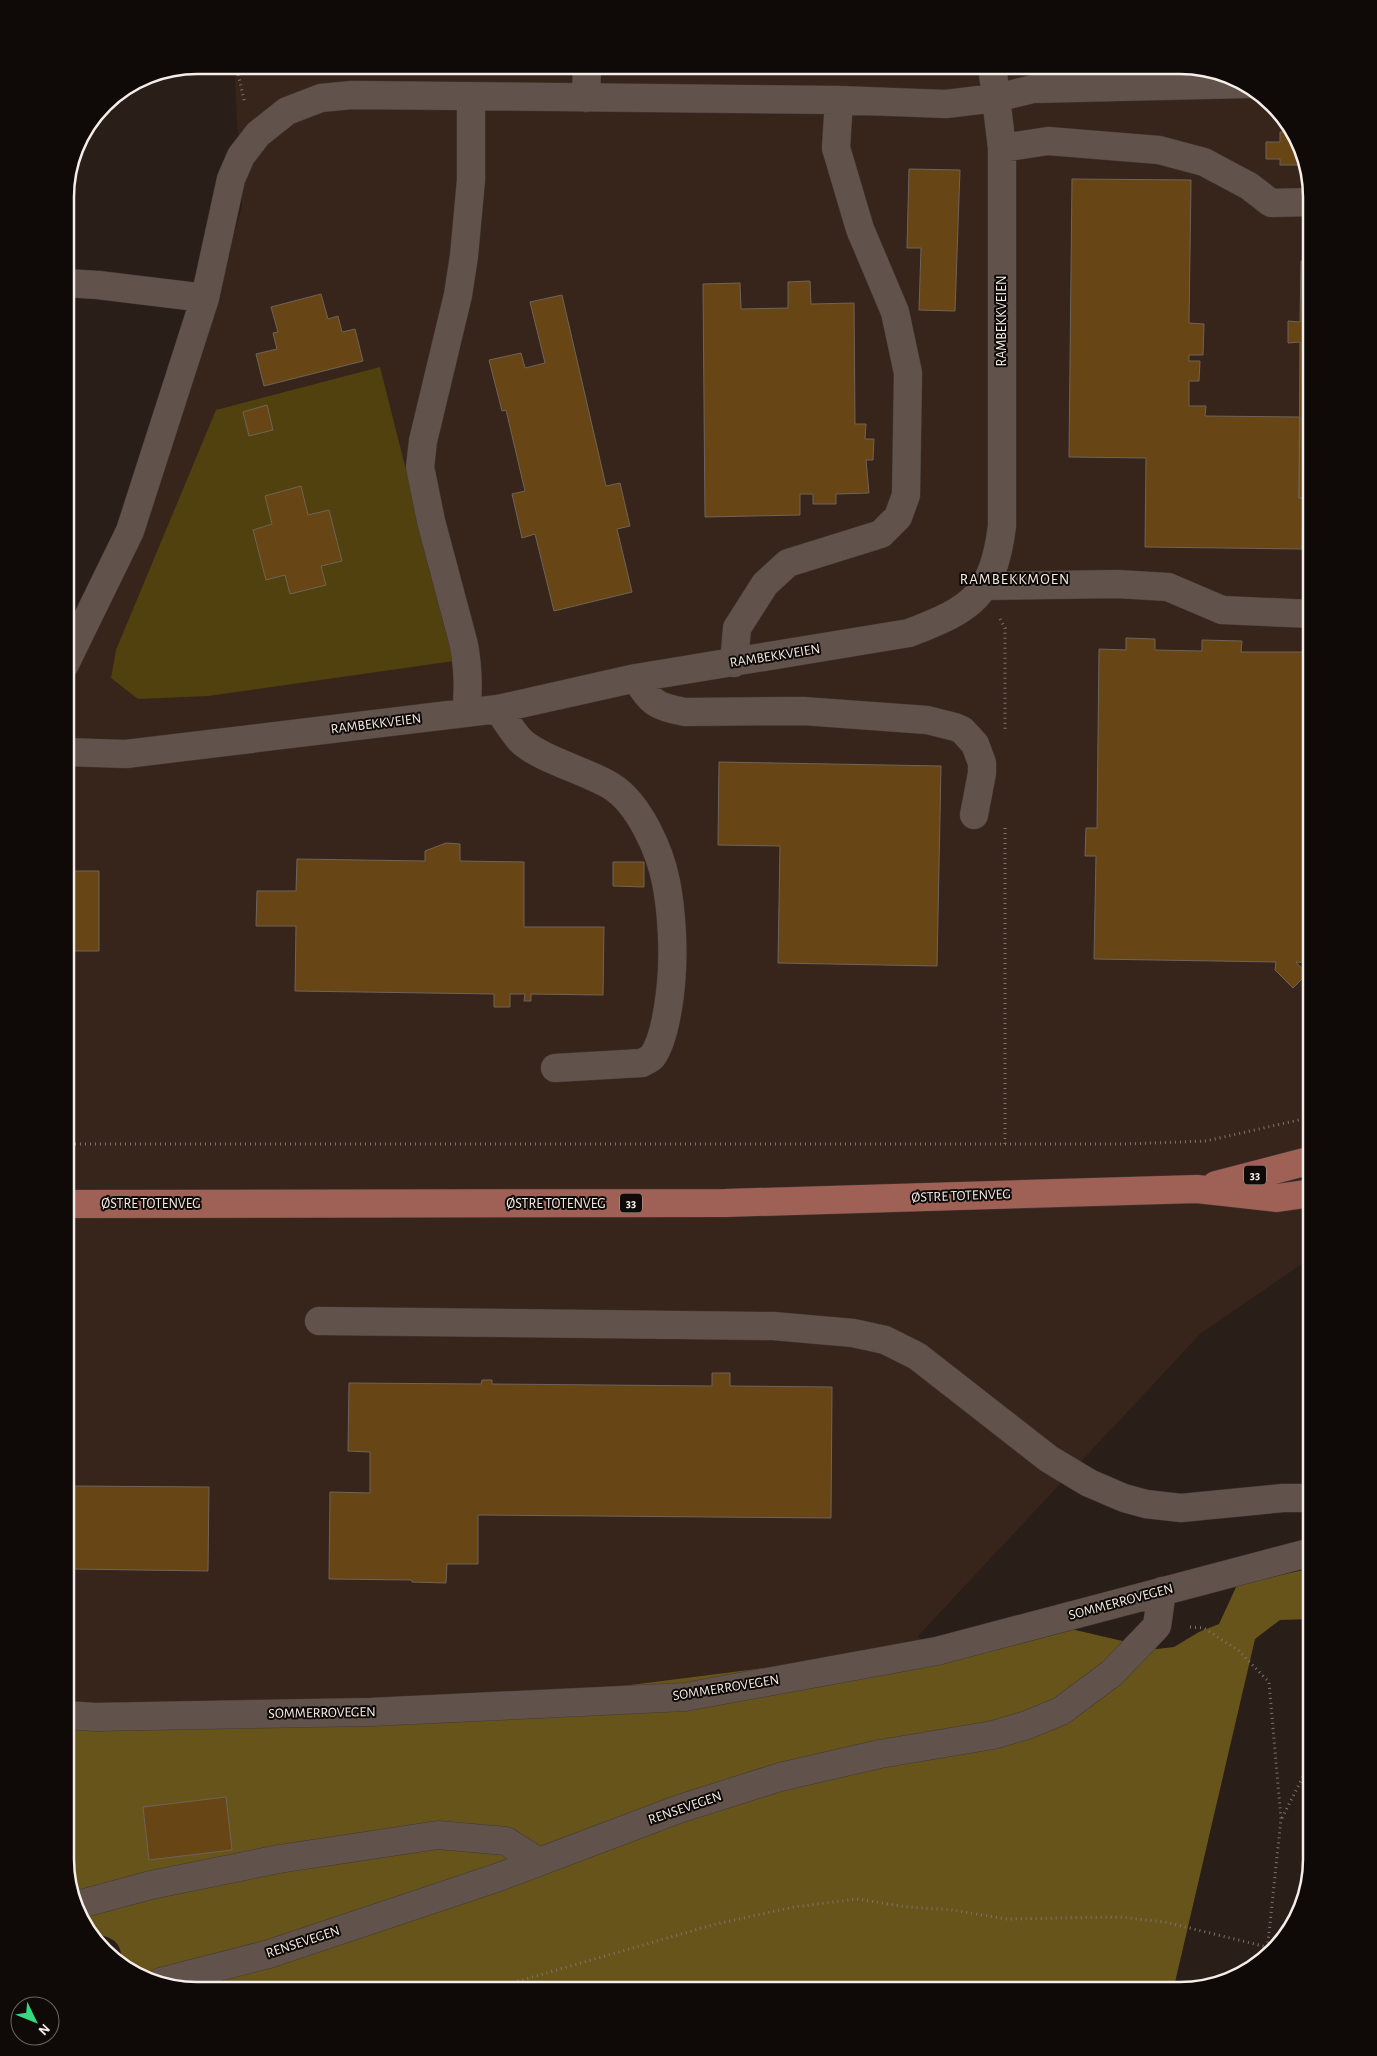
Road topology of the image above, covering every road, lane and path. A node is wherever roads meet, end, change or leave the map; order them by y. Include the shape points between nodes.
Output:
1 (238, 74) edge
2 (587, 74) edge
3 (993, 74) edge
4 (1230, 84) edge
5 (471, 97) junction
6 (586, 98) junction
7 (996, 98) junction
8 (839, 100) junction
9 (245, 104) dead end
10 (1002, 148) junction
11 (1303, 202) edge
12 (74, 284) edge
13 (205, 298) junction
14 (982, 590) junction
15 (1303, 614) edge
16 (74, 646) edge
17 (734, 662) junction
18 (636, 678) junction
19 (498, 709) junction
20 (466, 713) junction
21 (1005, 737) dead end
22 (74, 752) edge
23 (974, 815) dead end
24 (1005, 826) dead end
25 (554, 1068) dead end
26 (1303, 1119) edge
27 (74, 1144) edge
28 (1004, 1144) junction
29 (1303, 1162) edge
30 (1197, 1189) junction
31 (1303, 1194) edge
32 (74, 1204) edge
33 (318, 1322) dead end
34 (1303, 1498) edge
35 (1303, 1554) edge
36 (1162, 1591) junction
37 (1157, 1626) junction
38 (74, 1716) edge
39 (1303, 1777) edge
40 (1282, 1819) junction
41 (540, 1862) junction
42 (82, 1904) edge
43 (1271, 1942) edge
44 (1266, 1947) edge
45 (172, 1980) edge
46 (515, 1982) edge

1 - 9 path
2 - 6 street
3 - 7 street, RAMBEKKVEIEN
4 - 7 street via 1033,89
5 - 6 street
5 - 13 street via 352,95 322,98 287,111 258,134 241,156 231,179
5 - 20 street via 471,180 464,256 458,295 423,441 420,468 468,664
6 - 8 street
7 - 8 street via 946,104
7 - 10 street, RAMBEKKVEIEN
8 - 17 street via 836,148 860,229 895,312 908,373 906,495 898,517 881,534 788,563 765,584 737,628
10 - 11 street via 1048,141 1159,150 1204,162 1249,186 1271,203
10 - 14 street, RAMBEKKVEIEN via 1002,526 998,554
12 - 13 street
13 - 16 street via 130,531
14 - 15 street via 1117,584 1168,587 1222,610
14 - 17 street, RAMBEKKVEIEN via 967,607 909,633
14 - 21 path via 1005,628
17 - 18 street, RAMBEKKVEIEN
18 - 19 street, RAMBEKKVEIEN
18 - 23 street via 646,696 655,704 685,712 803,711 927,720 955,727 975,744 982,763
19 - 20 street, RAMBEKKVEIEN
19 - 25 street via 521,741 612,786 631,804 642,820 667,883 673,960 662,1032 651,1058 642,1063
20 - 22 street, RAMBEKKVEIEN via 126,754
24 - 28 path
26 - 28 path via 1206,1140
27 - 28 path
29 - 30 main road, ØSTRE TOTENVEG / 33
30 - 31 main road, ØSTRE TOTENVEG / 33 via 1277,1198
30 - 32 main road, ØSTRE TOTENVEG / 33 via 725,1203
33 - 34 street via 773,1326 853,1333 885,1340 916,1356 1049,1459 1089,1483 1124,1498 1181,1508
35 - 36 street, SOMMERROVEGEN
36 - 37 street
36 - 38 street, SOMMERROVEGEN via 937,1651 685,1697 371,1712
37 - 40 path via 1204,1628 1239,1651 1269,1682
37 - 41 street, RENSEVEGEN via 1112,1673 1061,1711 1026,1725 992,1735 880,1754 780,1777 679,1808
39 - 40 path
40 - 43 path
41 - 42 street via 506,1841 438,1835 278,1859 150,1885
41 - 45 street, RENSEVEGEN via 269,1954
44 - 46 path via 1165,1922 1119,1917 1007,1919 856,1899 794,1907 716,1924

